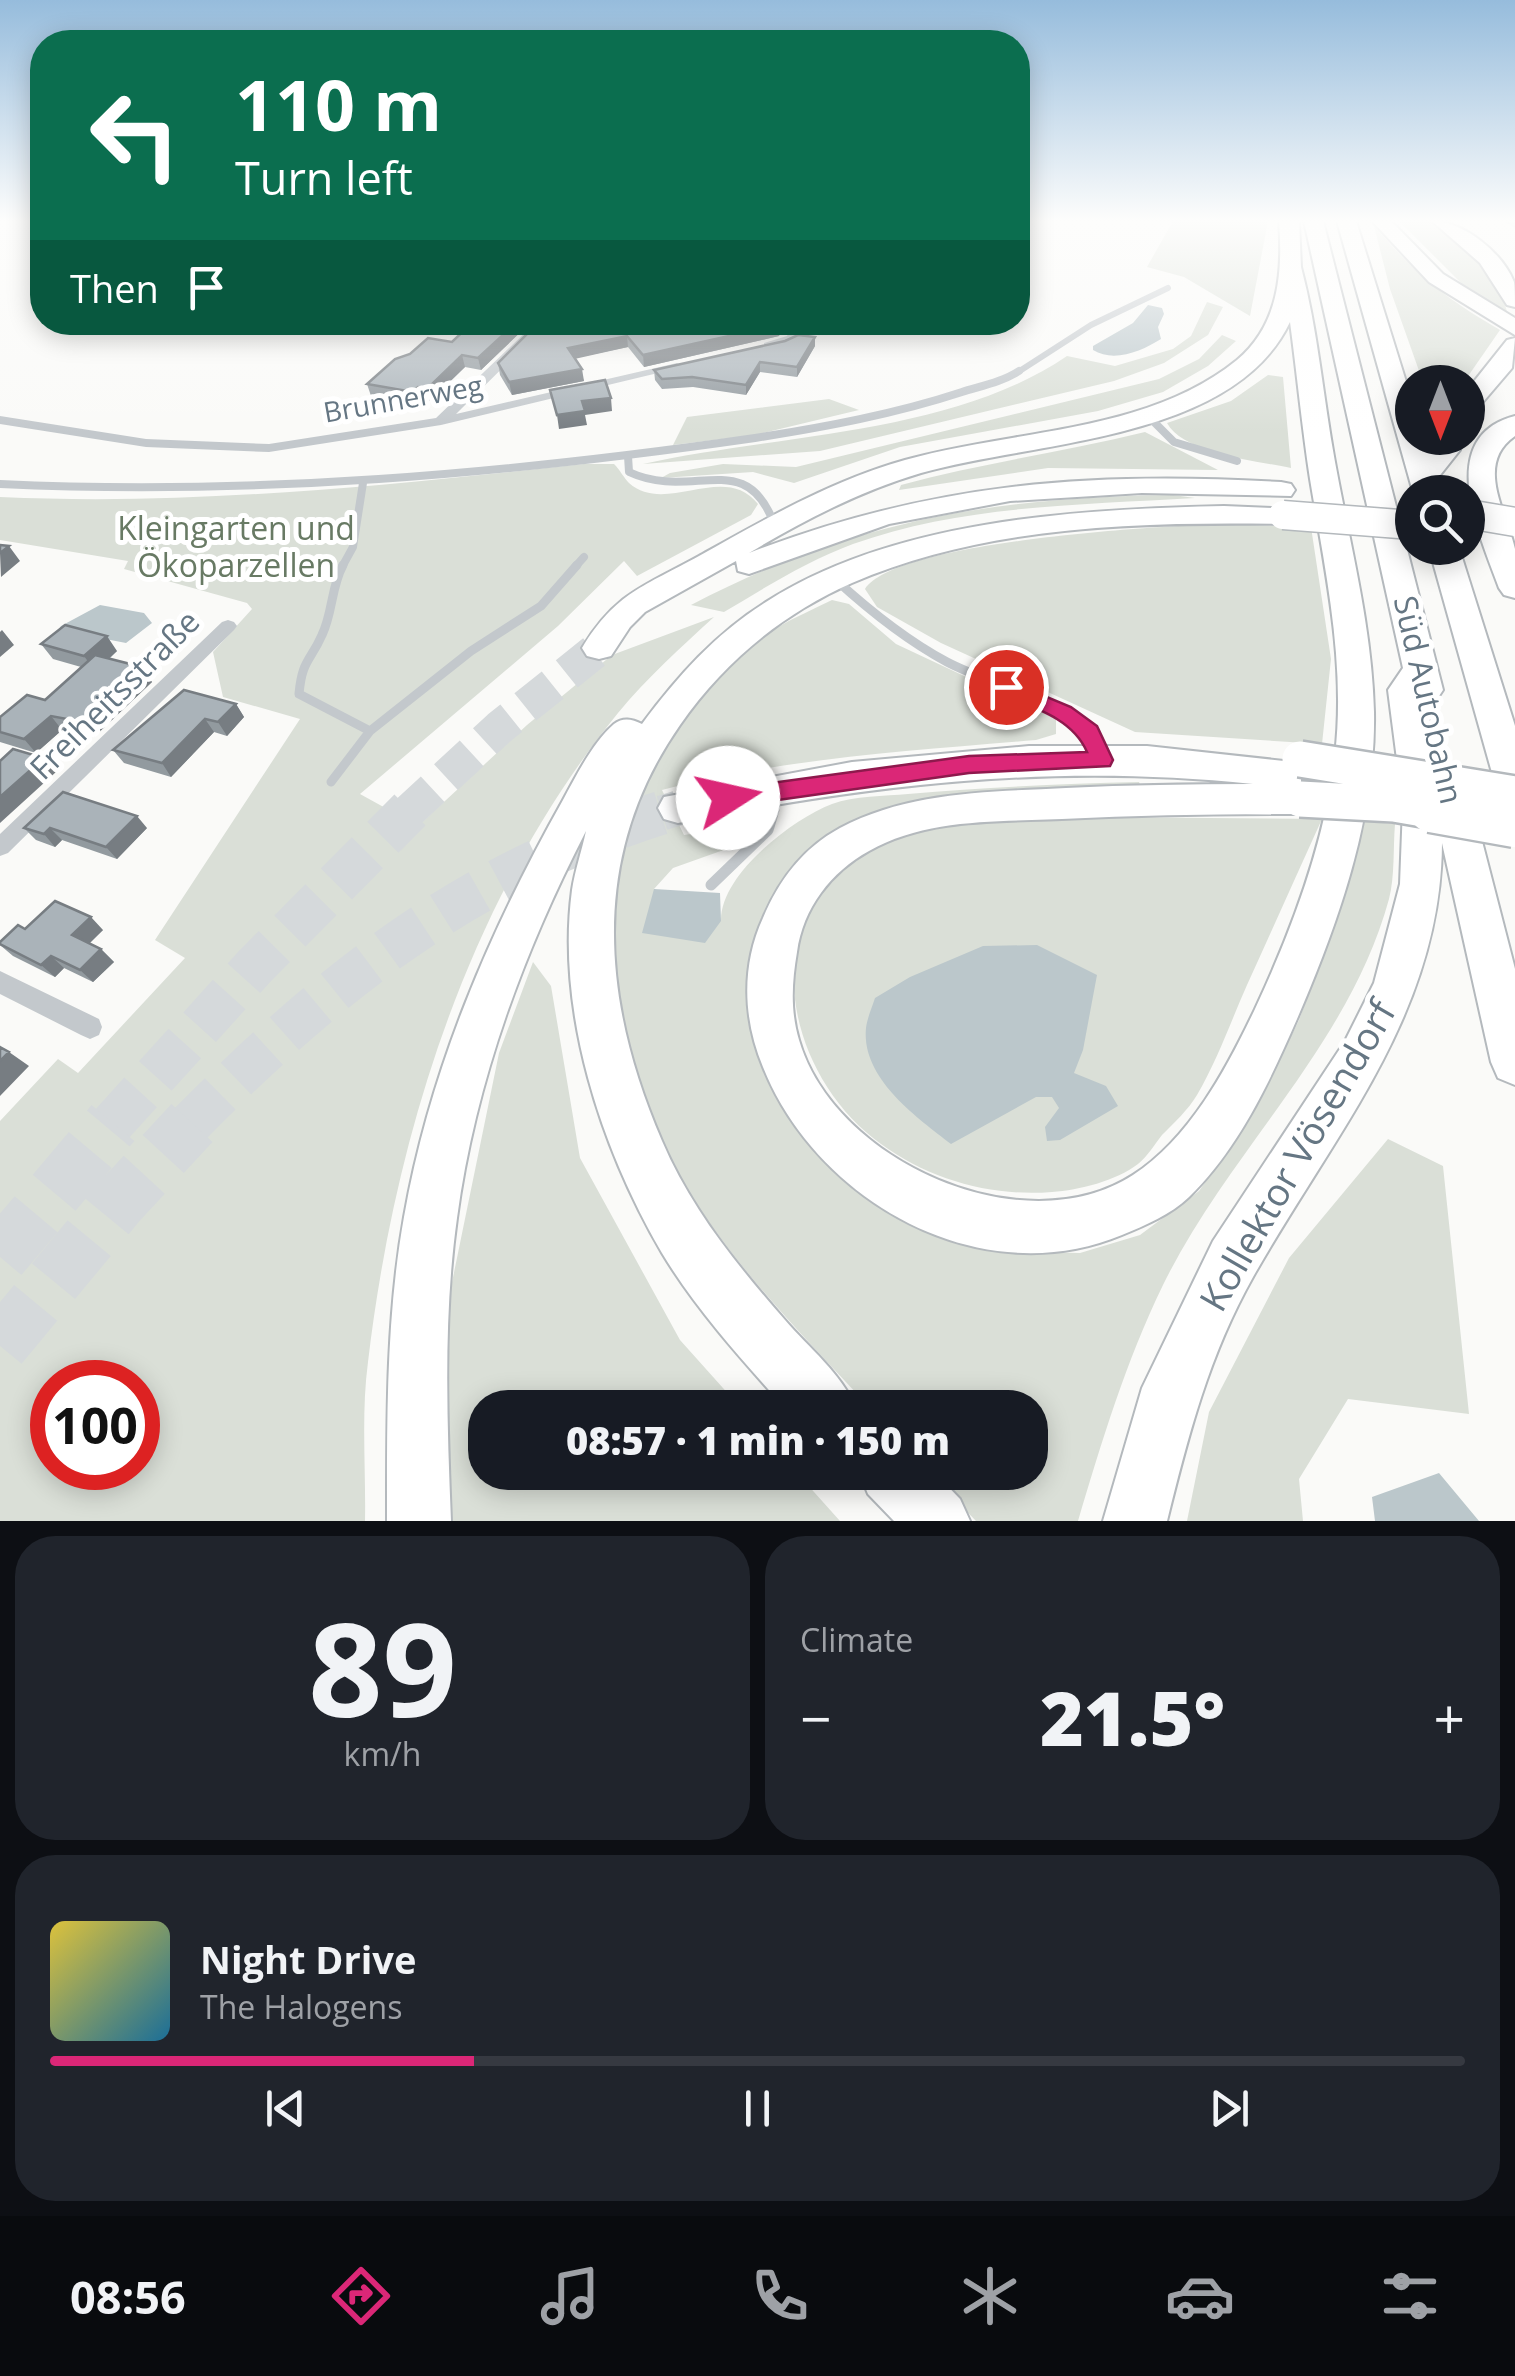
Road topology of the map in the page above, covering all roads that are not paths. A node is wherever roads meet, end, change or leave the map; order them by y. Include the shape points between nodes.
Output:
1 (1160, 292) edge
2 (1286, 292) edge
3 (1297, 292) edge
4 (1330, 292) edge
5 (1364, 292) edge
6 (1455, 292) edge
7 (1515, 328) edge
8 (529, 335) edge
9 (794, 335) edge
10 (1515, 345) edge
11 (746, 352) edge
12 (689, 364) edge
13 (1485, 385) edge
14 (1146, 414) junction
15 (0, 420) edge
16 (440, 420) junction
17 (1515, 424) edge
18 (628, 456) junction
19 (1237, 461) dead end
20 (1409, 475) edge
21 (363, 482) junction
22 (0, 484) edge
23 (1282, 503) junction
24 (1395, 504) edge
25 (1395, 505) edge
26 (1515, 522) edge
27 (1485, 525) edge
28 (775, 526) junction
29 (1485, 538) edge
30 (584, 556) dead end
31 (1513, 564) edge
32 (1448, 565) edge
33 (835, 580) junction
34 (228, 626) dead end
35 (1420, 668) junction
36 (688, 688) junction
37 (370, 732) junction
38 (1102, 760) junction
39 (1300, 777) junction
40 (331, 782) dead end
41 (781, 788) junction
42 (1510, 804) edge
43 (678, 808) tunnel mouth
44 (0, 846) edge
45 (710, 885) dead end
46 (0, 982) edge
47 (90, 1027) dead end
48 (1515, 1062) edge
49 (809, 1390) edge
50 (908, 1490) edge
51 (419, 1521) edge
52 (938, 1521) edge
53 (1135, 1521) edge

1 - 18 lane via 1010,376 970,391 808,430
2 - 14 highway via 1263,348 1220,383
3 - 39 highway via 1354,667 1354,755 1314,921 1225,1109 1183,1167 1126,1208 1078,1223 1003,1226 956,1216 882,1180 840,1146 791,1078 771,1018 774,946 797,892 848,842 896,820 954,810 1162,800
4 - 35 highway, Süd Autobahn
5 - 20 highway
6 - 7 highway
8 - 16 street
9 - 11 street
10 - 13 highway
12 - 16 street, Brunnerweg
14 - 19 lane via 1174,442
14 - 28 highway via 914,466
15 - 16 street, Brunnerweg via 146,443 258,448
17 - 31 highway via 1494,434 1480,470 1482,495
18 - 21 lane
18 - 28 lane via 628,472 658,486 750,484 763,493
21 - 22 lane via 124,490
21 - 37 lane via 353,547 334,581 323,634 301,667 299,694
23 - 24 highway
23 - 25 highway, bridge
23 - 28 highway via 1168,484 1080,484 968,496 773,554 707,582 599,648 625,612
23 - 33 highway via 1041,528 936,548
26 - 27 highway, bridge
29 - 31 highway
30 - 37 lane via 542,606 471,651
32 - 42 highway, Süd Autobahn
33 - 36 highway via 750,629
33 - 38 lane via 878,618 948,662 1064,712 1089,732
34 - 44 street, Freiheitsstraße
35 - 48 highway, Süd Autobahn
35 - 53 highway, Kollektor Vösendorf via 1406,690 1423,806 1421,884 1396,986 1362,1057 1232,1260 1172,1388
36 - 49 highway via 642,748 605,831 590,926 601,1044 634,1139 680,1232
36 - 51 highway via 653,701 589,788 504,960 461,1084 430,1218 417,1392
37 - 40 lane
38 - 39 highway
38 - 41 highway via 969,765
39 - 42 highway, bridge via 1412,806
41 - 43 highway
41 - 45 lane via 768,830
46 - 47 street
50 - 52 highway

